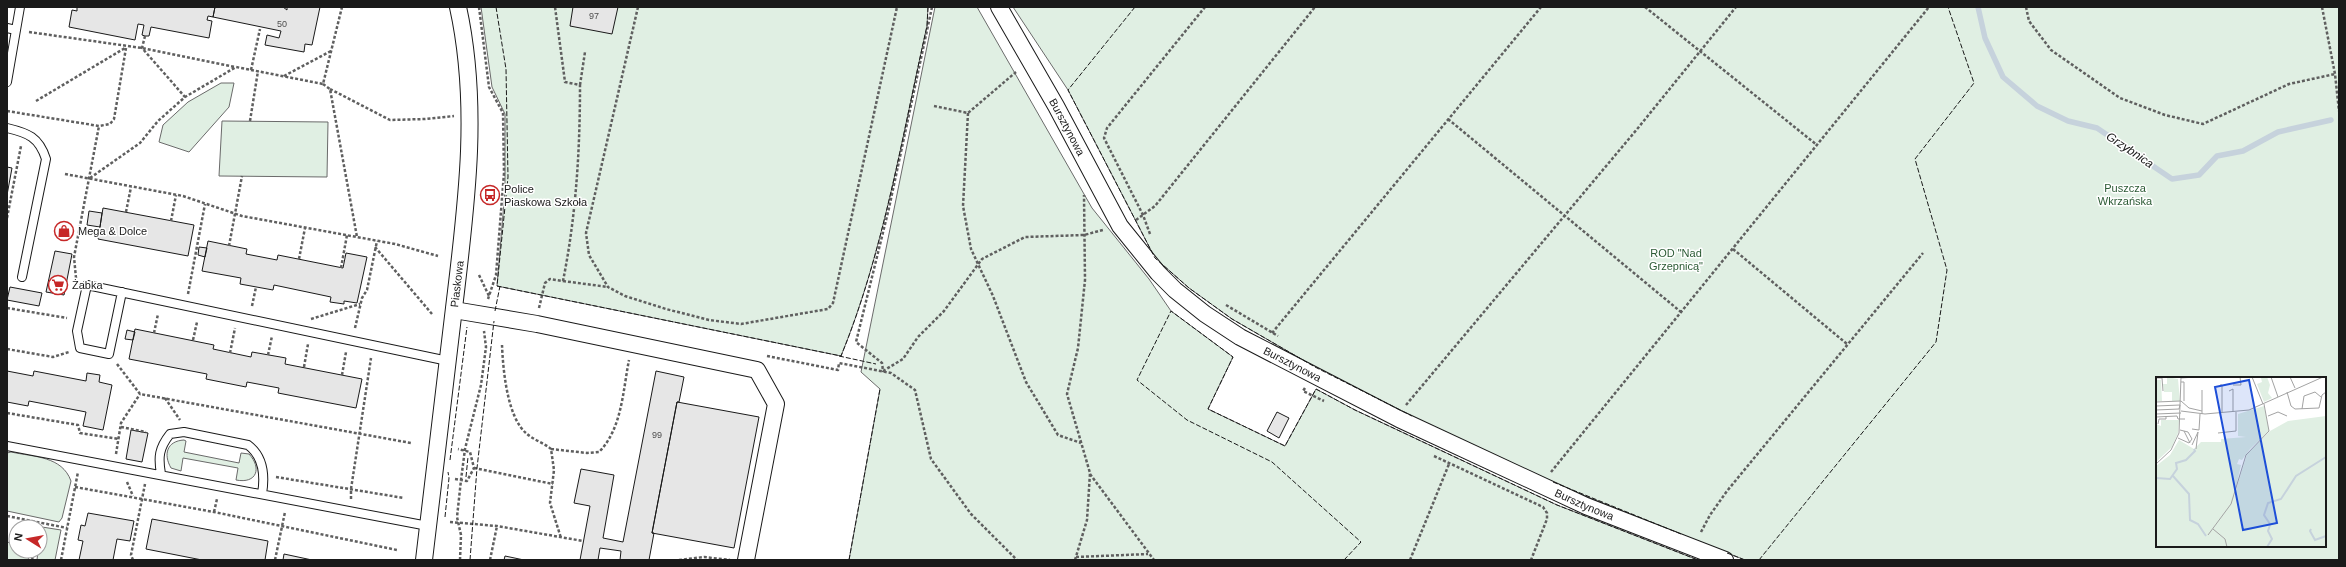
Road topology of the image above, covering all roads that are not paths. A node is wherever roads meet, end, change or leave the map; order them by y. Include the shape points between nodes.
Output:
1 (20, 7) edge
2 (458, 7) edge
3 (998, 7) edge
4 (7, 28) edge
5 (16, 30) junction
6 (7, 82) edge
7 (7, 128) edge
8 (22, 277) dead end
9 (122, 292) junction
10 (454, 310) junction
11 (448, 361) junction
12 (7, 446) edge
13 (161, 474) junction
14 (262, 494) junction
15 (428, 526) junction
16 (424, 560) edge
17 (746, 560) edge
18 (1725, 560) edge

1 - 5 lane
2 - 10 street, Piaskowa via 468,79 470,155 466,218
3 - 18 street, Bursztynowa via 1030,59 1120,226 1175,290 1205,314 1240,337 1398,419 1553,491
4 - 5 lane
5 - 6 lane
7 - 8 lane via 24,132 42,145 46,159
9 - 9 lane via 109,354 80,348 77,331 87,285
9 - 11 lane
10 - 11 street, Piaskowa
10 - 17 street via 632,343 757,370 776,404
11 - 15 street, Piaskowa
12 - 13 lane
13 - 14 lane
13 - 14 lane via 158,458 161,445 170,434 188,433 248,445 256,451 262,465
14 - 15 lane
15 - 16 street, Piaskowa

